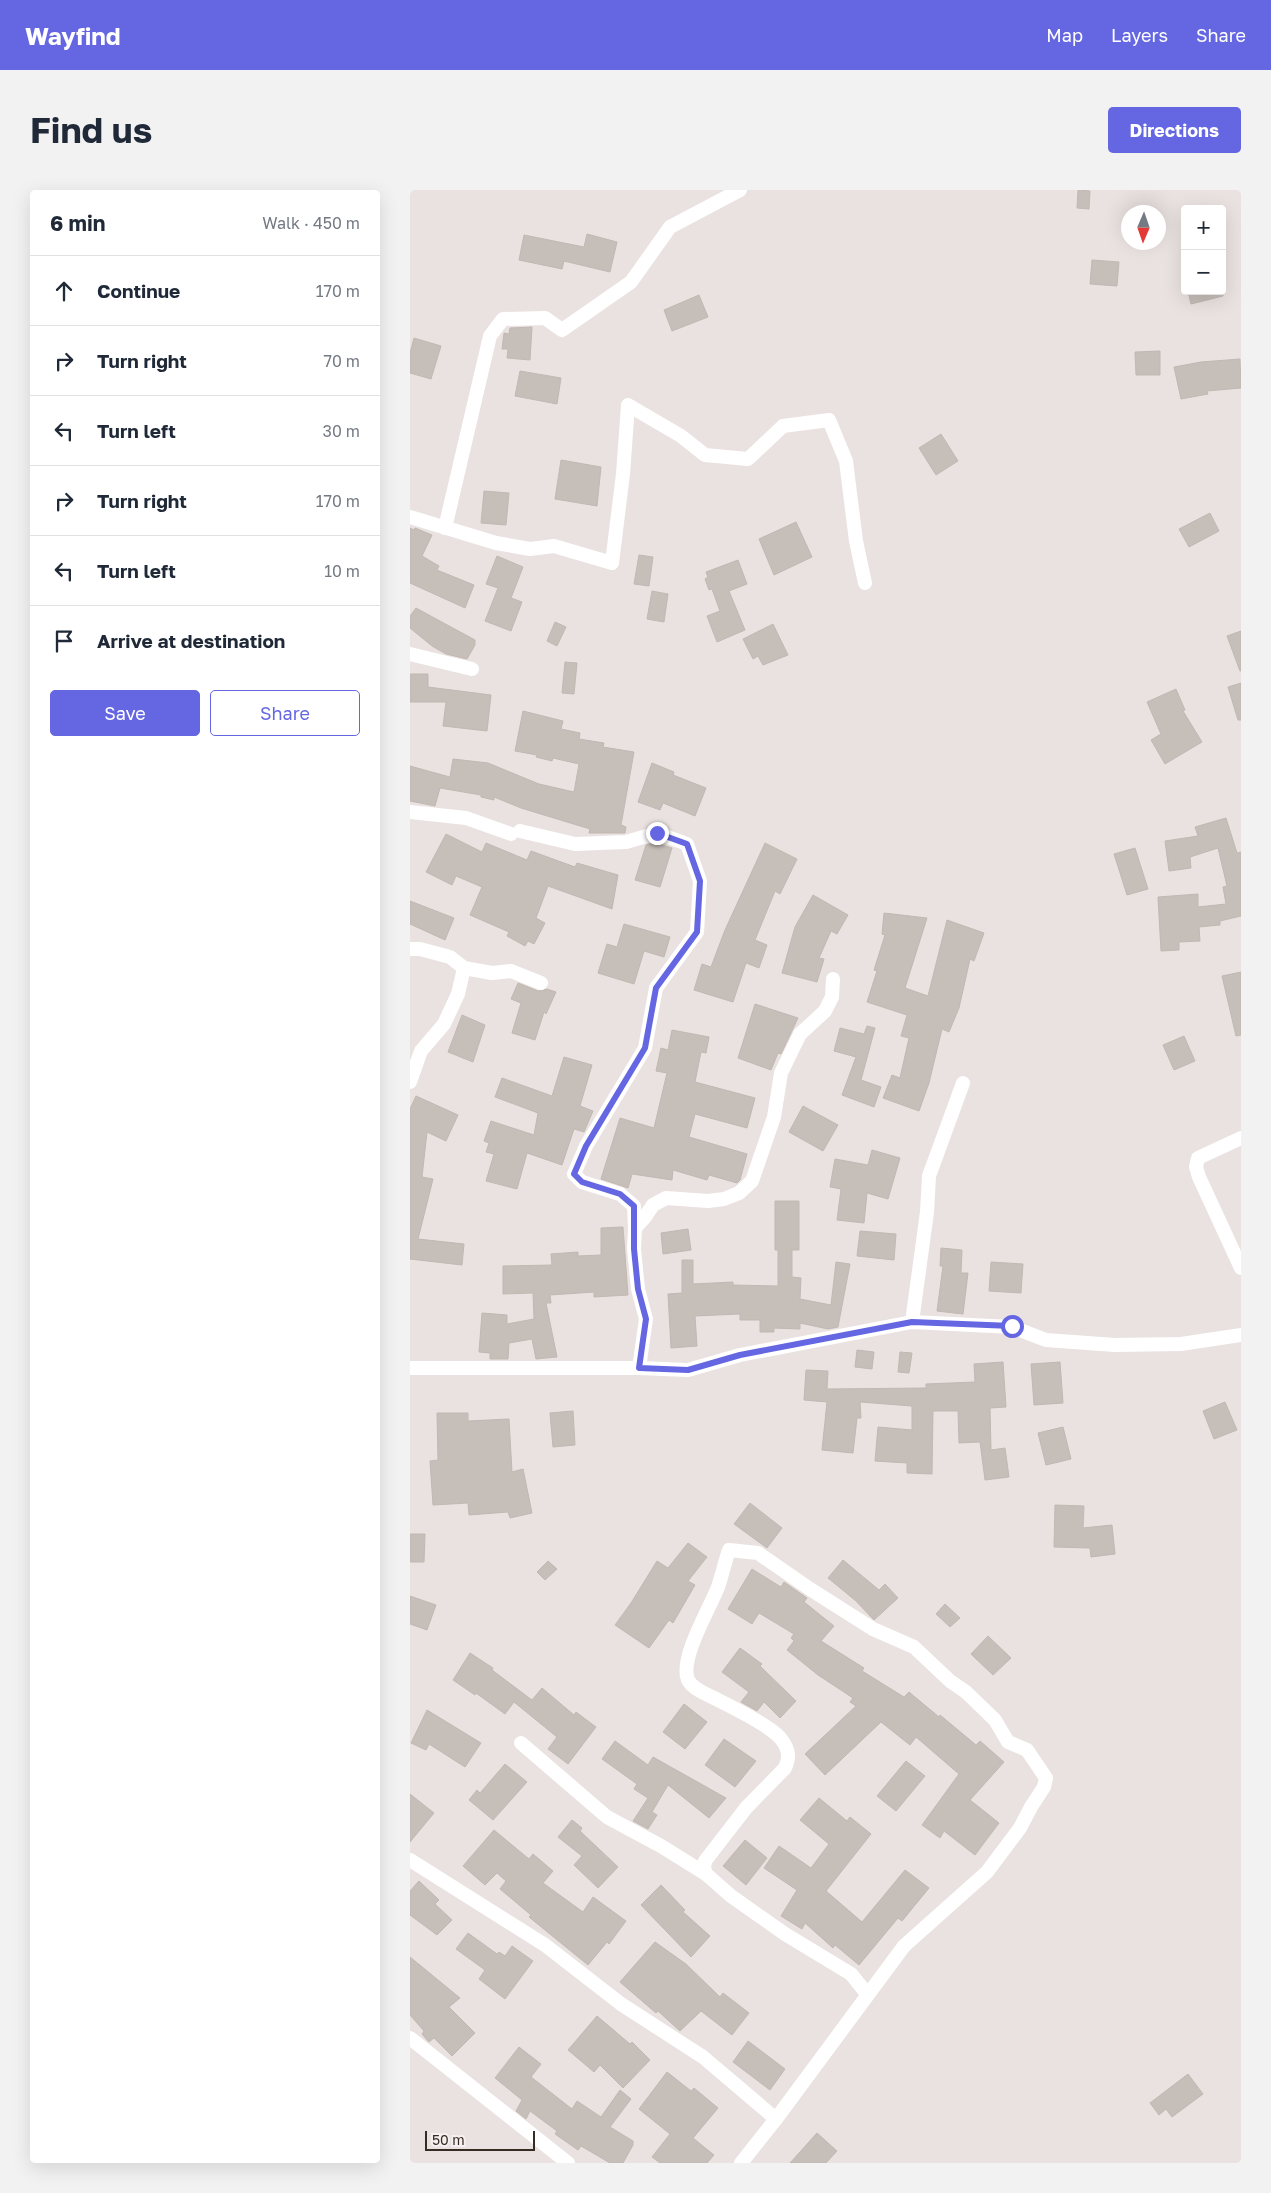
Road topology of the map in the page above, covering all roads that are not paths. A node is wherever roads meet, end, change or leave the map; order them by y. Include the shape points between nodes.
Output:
1 (740, 190) edge
2 (410, 517) edge
3 (445, 528) junction
4 (865, 583) dead end
5 (410, 654) edge
6 (472, 669) dead end
7 (410, 812) edge
8 (410, 949) edge
9 (464, 968) junction
10 (833, 979) dead end
11 (541, 982) dead end
12 (410, 1082) edge
13 (963, 1083) dead end
14 (1241, 1138) edge
15 (635, 1228) junction
16 (1241, 1268) edge
17 (912, 1322) junction
18 (1241, 1335) edge
19 (410, 1368) edge
20 (639, 1368) junction
21 (520, 1744) dead end
22 (410, 1860) edge
23 (706, 1874) junction
24 (868, 1995) junction
25 (410, 2038) edge
26 (776, 2119) junction
27 (568, 2163) edge
28 (741, 2163) edge

1 - 3 street via 670,227 631,282 562,330 545,318 503,319 490,336
2 - 3 street
3 - 4 street via 530,549 554,546 612,563 628,405 681,436 705,455 748,459 783,426 829,420 846,461
5 - 6 street
7 - 15 street via 466,818 516,833 575,844 626,842 657,833 687,844 700,881 697,932 656,988 645,1048 586,1146 574,1174 582,1182 620,1194 634,1206
8 - 9 street via 450,957
9 - 11 street via 492,973 511,971
9 - 12 street via 458,994 444,1024 422,1051
10 - 15 street via 832,997 825,1012 800,1034 781,1073 774,1117 752,1181 739,1193 724,1199 666,1198 652,1205
13 - 17 street via 929,1176
14 - 16 street via 1198,1158 1196,1167
15 - 20 street via 638,1289 646,1319
17 - 18 street via 1012,1326 1046,1340 1115,1344 1181,1344
17 - 20 street via 740,1355 688,1370
19 - 20 street
21 - 23 street via 607,1817
22 - 26 street via 546,1945 621,2004 703,2057
23 - 24 street via 785,1934 851,1974
23 - 24 street via 705,1861 789,1760 788,1750 780,1738 696,1688 688,1680 690,1651 718,1587 729,1550 758,1553 873,1629 914,1648 995,1720 1008,1742 1027,1750 1046,1778 1020,1828 987,1872 904,1946
24 - 26 street
25 - 27 street
26 - 28 street

